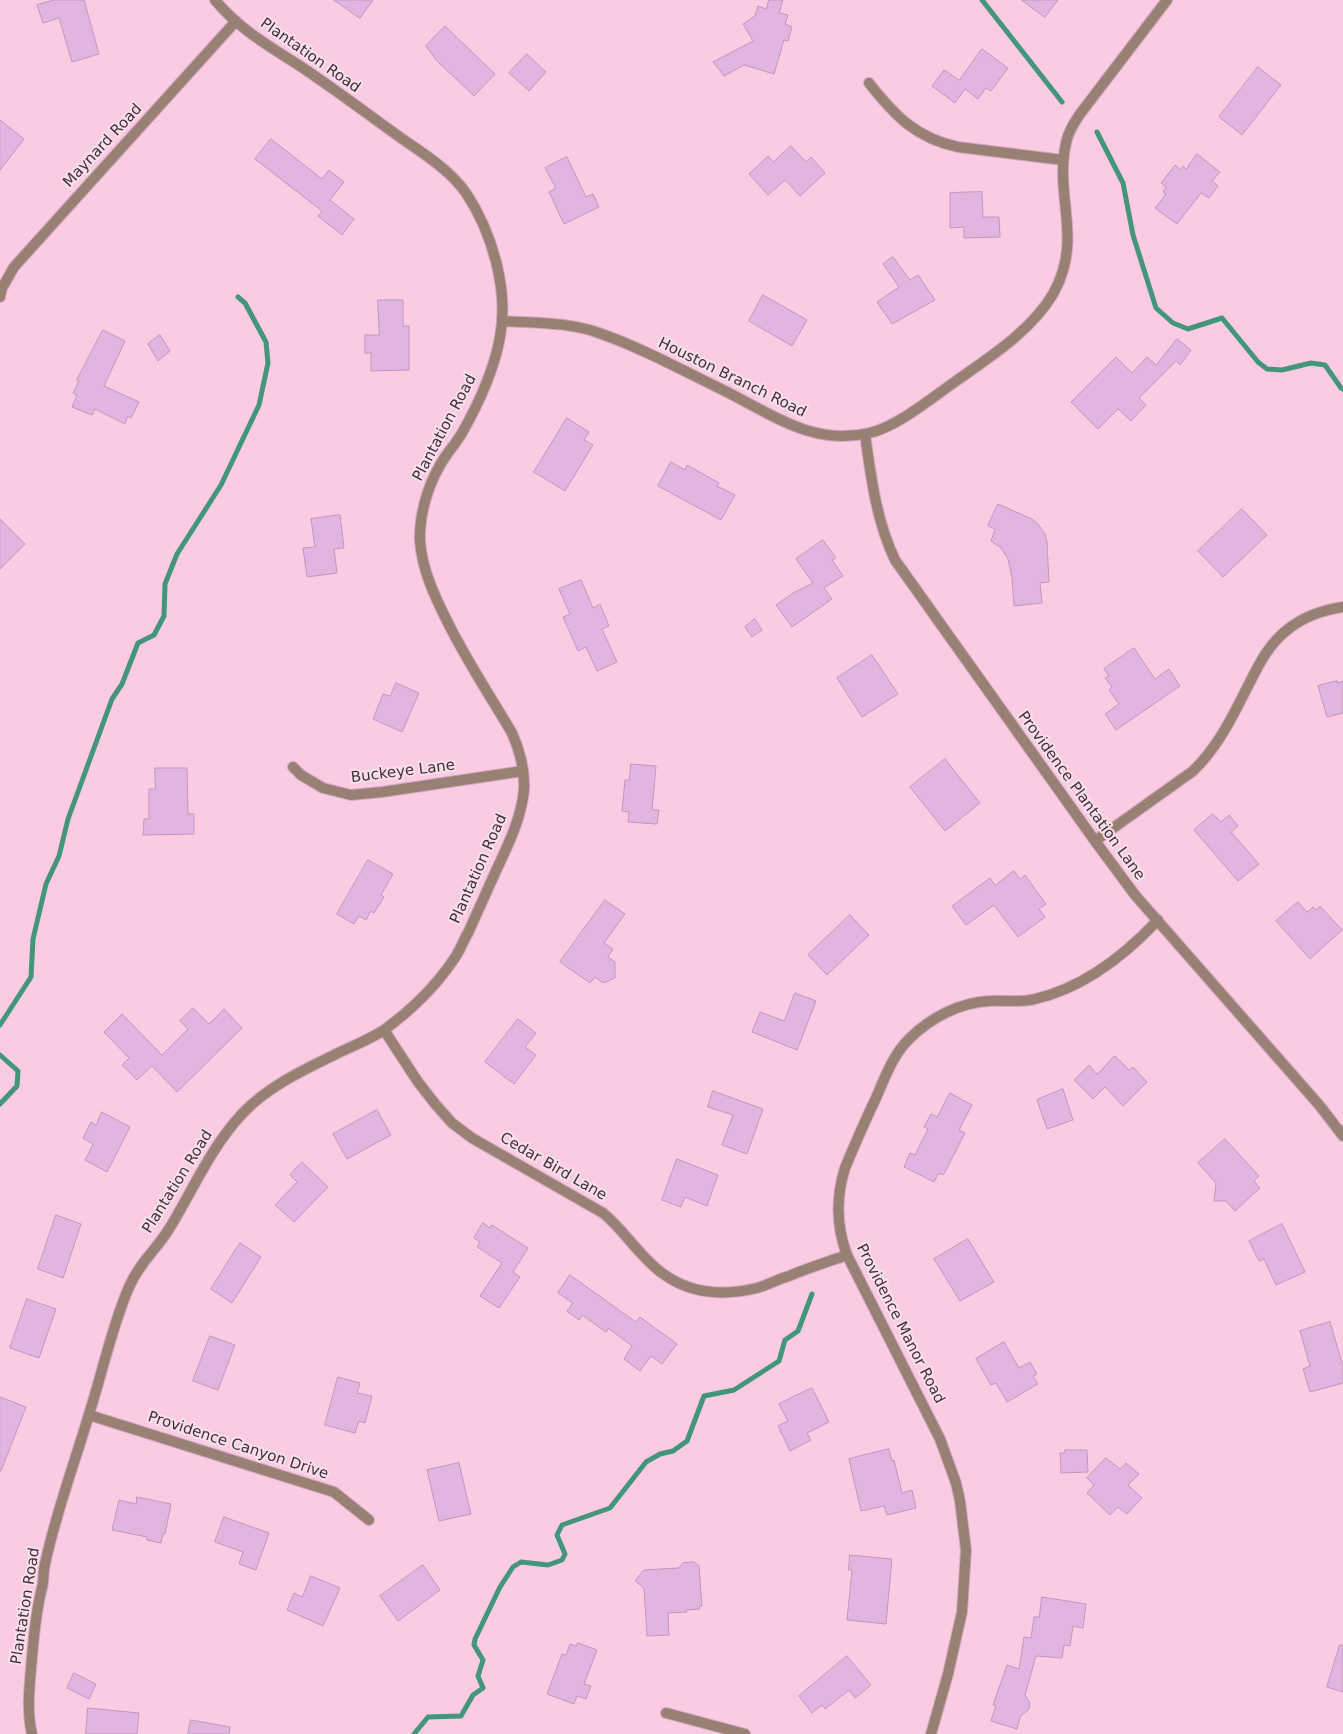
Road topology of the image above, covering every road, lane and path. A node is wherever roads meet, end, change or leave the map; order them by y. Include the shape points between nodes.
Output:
1 (215, 0) edge
2 (1167, 0) edge
3 (236, 21) junction
4 (869, 83) dead end
5 (1063, 160) junction
6 (2, 282) edge
7 (0, 297) edge
8 (502, 321) junction
9 (865, 434) junction
10 (1343, 606) edge
11 (293, 767) dead end
12 (523, 771) junction
13 (1095, 841) junction
14 (1158, 920) junction
15 (384, 1030) junction
16 (1343, 1136) edge
17 (847, 1255) junction
18 (89, 1414) junction
19 (370, 1520) dead end
20 (666, 1713) dead end
21 (32, 1734) edge
22 (745, 1734) edge
23 (931, 1734) edge

1 - 3 street, Plantation Road
2 - 5 street, Houston Branch Road via 1080,114 1070,130
3 - 6 street, Maynard Road
3 - 8 street, Plantation Road via 454,178 481,218 494,251
4 - 5 street via 892,112 914,130 935,141 958,147
5 - 9 street, Houston Branch Road via 1068,251 1059,283 1042,310 982,363 887,427
6 - 7 street, Maynard Road
8 - 9 street, Houston Branch Road via 563,325 597,332 794,427 833,436
8 - 12 street, Plantation Road via 484,392 429,488 420,539 421,553 435,597 460,647 512,733
9 - 13 street, Providence Plantation Lane via 880,523 895,560
10 - 13 street via 1306,618 1282,634 1268,651 1223,734 1204,760
11 - 12 street, Buckeye Lane via 323,788 350,795
12 - 15 street, Plantation Road via 524,790 513,833 456,957 416,1003
13 - 14 street, Providence Plantation Lane
14 - 16 street, Providence Plantation Lane
14 - 17 street, Providence Manor Road via 1123,954 1095,974 1063,990 1034,1000 966,1005 929,1021 908,1039 890,1066 840,1185 839,1230
15 - 17 street, Cedar Bird Lane via 418,1082 452,1123 472,1138 603,1213 636,1250 672,1279 704,1292 739,1292
15 - 18 street, Plantation Road via 290,1077 242,1114 228,1131 162,1240 138,1269 128,1289
17 - 23 street, Providence Manor Road via 940,1439 960,1501 966,1550 962,1612
18 - 19 street, Providence Canyon Drive via 334,1492
18 - 21 street, Plantation Road via 44,1566 30,1681
20 - 22 street

